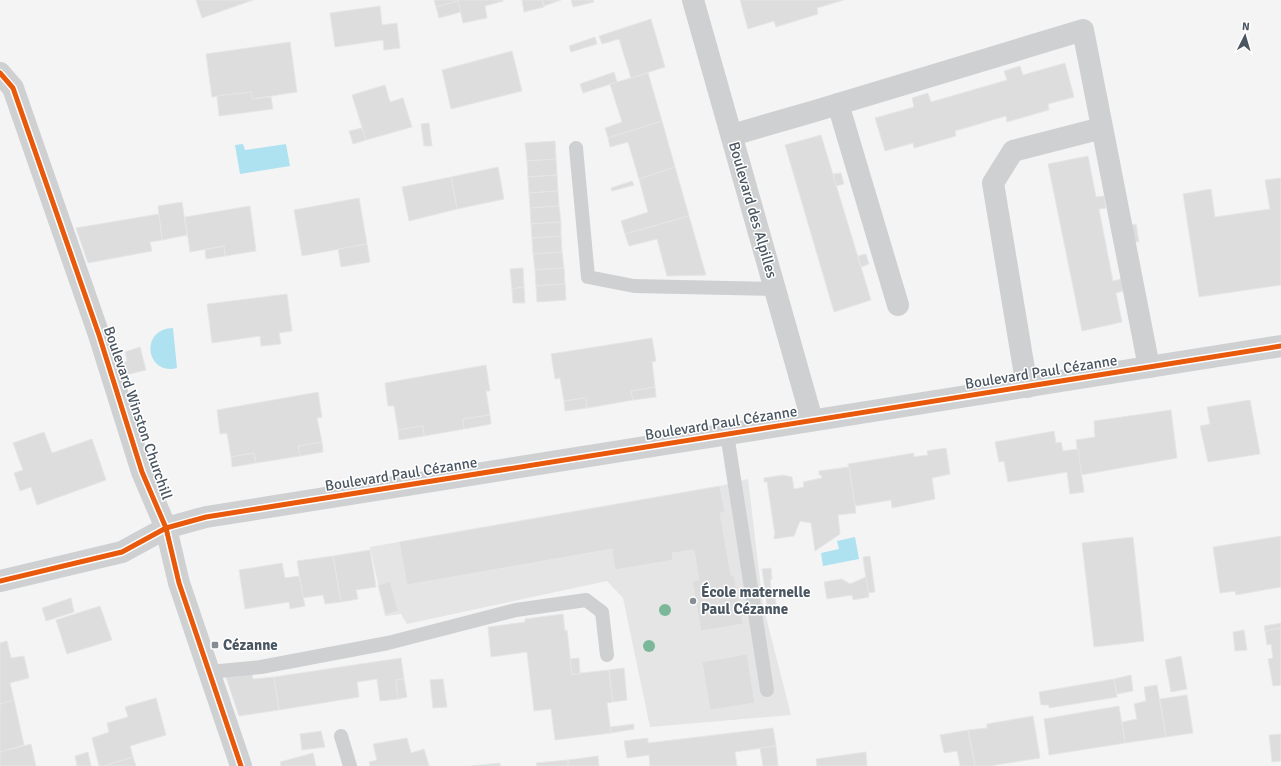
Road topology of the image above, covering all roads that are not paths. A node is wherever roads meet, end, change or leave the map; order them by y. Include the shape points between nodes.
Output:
1 (693, 0) edge
2 (0, 73) edge
3 (838, 104) junction
4 (1102, 128) junction
5 (732, 135) junction
6 (576, 148) dead end
7 (775, 289) junction
8 (898, 305) dead end
9 (1281, 346) edge
10 (1149, 367) junction
11 (1027, 387) junction
12 (812, 420) junction
13 (726, 434) junction
14 (166, 528) junction
15 (0, 581) edge
16 (608, 655) dead end
17 (209, 672) junction
18 (767, 690) dead end
19 (340, 736) dead end
20 (241, 766) edge
21 (350, 766) edge

1 - 5 street, Boulevard des Alpilles
2 - 14 street, Boulevard Winston Churchill via 13,88 99,335 142,472
3 - 4 street via 1083,30
3 - 5 street
3 - 8 street
4 - 10 street
4 - 11 street via 1013,152 993,183
5 - 7 street, Boulevard des Alpilles
6 - 7 lane via 588,277 634,286
7 - 12 street, Boulevard des Alpilles
9 - 10 street, Boulevard Paul Cézanne
10 - 11 street, Boulevard Paul Cézanne
11 - 12 street, Boulevard Paul Cézanne
12 - 13 street, Boulevard Paul Cézanne
13 - 14 street, Boulevard Paul Cézanne via 206,517
13 - 18 lane
14 - 15 street, Boulevard Paul Cézanne via 122,552
14 - 17 street, Boulevard Winston Churchill via 179,583
16 - 17 lane via 602,612 586,600 516,610 373,646 261,667
17 - 20 street, Boulevard Winston Churchill
19 - 21 lane

